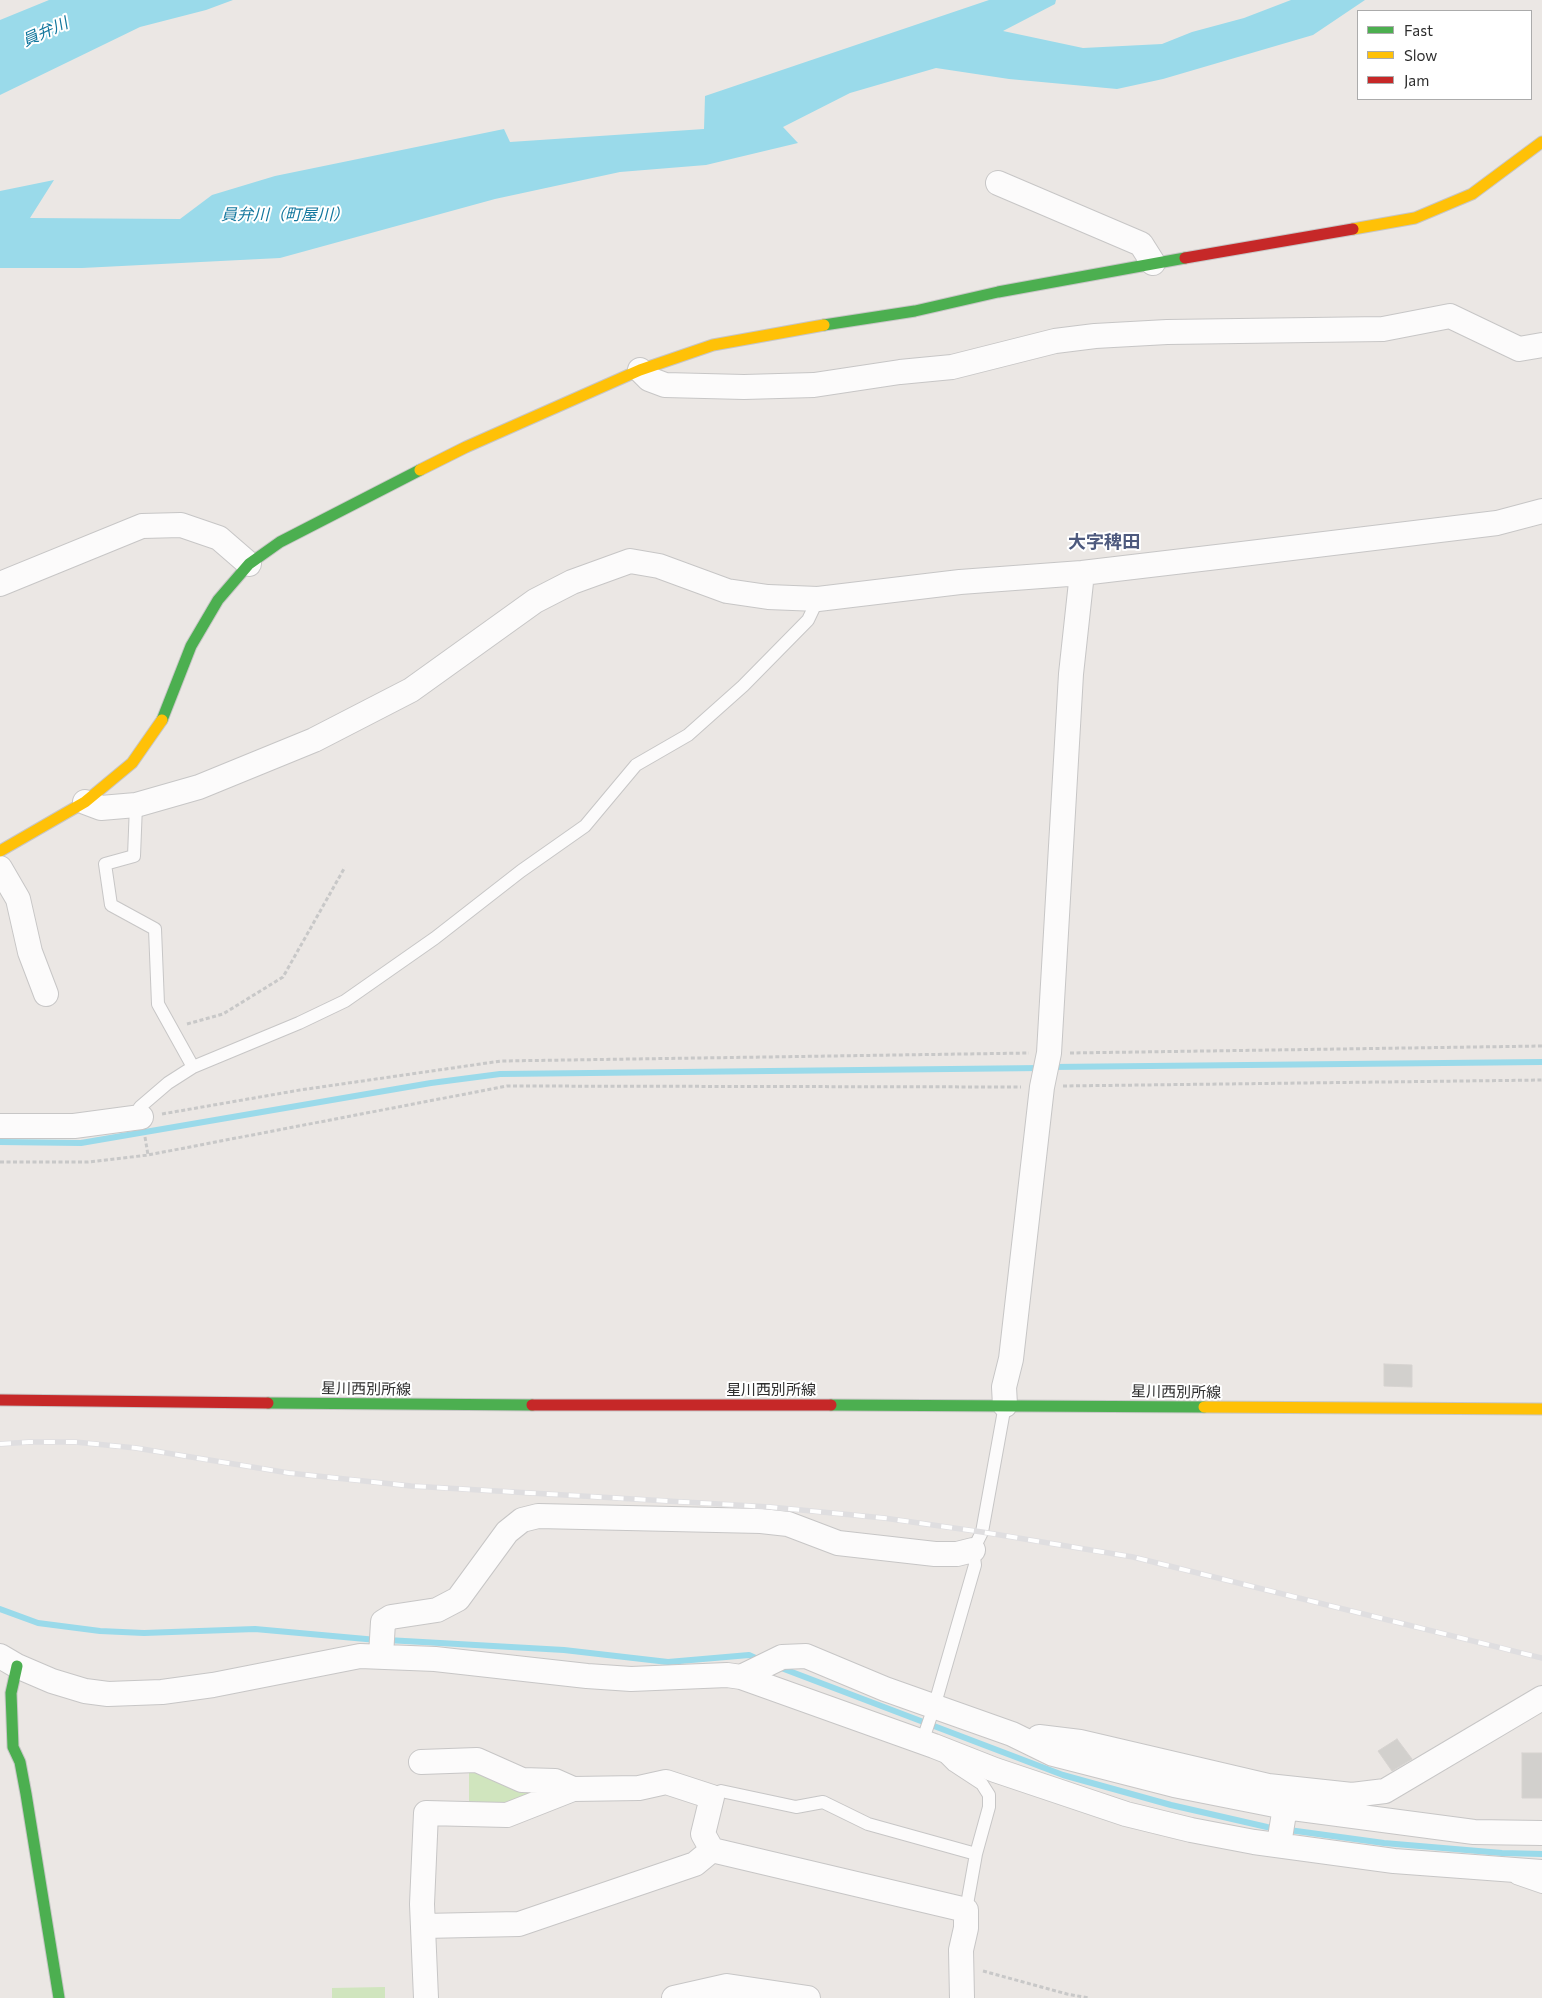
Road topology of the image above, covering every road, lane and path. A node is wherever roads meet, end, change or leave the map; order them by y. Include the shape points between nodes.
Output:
1 (1542, 142) edge
2 (998, 183) dead end
3 (1153, 263) junction
4 (1542, 345) edge
5 (640, 370) junction
6 (1542, 511) edge
7 (248, 564) junction
8 (1082, 573) junction
9 (0, 584) edge
10 (818, 598) junction
11 (85, 802) junction
12 (136, 805) junction
13 (0, 851) edge
14 (345, 867) dead end
15 (0, 868) edge
16 (46, 994) dead end
17 (172, 1028) junction
18 (1542, 1046) edge
19 (193, 1067) junction
20 (1046, 1069) junction
21 (1542, 1080) edge
22 (141, 1117) junction
23 (0, 1126) edge
24 (146, 1146) dead end
25 (148, 1155) junction
26 (0, 1162) edge
27 (0, 1400) edge
28 (1004, 1405) junction
29 (1542, 1409) edge
30 (973, 1550) junction
31 (382, 1656) junction
32 (8, 1661) edge
33 (747, 1674) junction
34 (1542, 1698) edge
35 (932, 1712) junction
36 (1012, 1734) junction
37 (927, 1739) junction
38 (6, 1750) edge
39 (421, 1762) dead end
40 (573, 1789) junction
41 (708, 1796) junction
42 (1284, 1810) junction
43 (1542, 1833) edge
44 (1280, 1841) junction
45 (712, 1850) junction
46 (976, 1854) junction
47 (1493, 1870) junction
48 (1542, 1872) edge
49 (1542, 1887) edge
50 (966, 1910) junction
51 (423, 1926) junction
52 (962, 1966) junction
53 (59, 1998) edge
54 (426, 1998) edge
55 (674, 1998) edge
56 (808, 1998) edge
57 (962, 1998) edge
58 (1089, 1998) edge

1 - 3 street via 1472,194 1415,218
2 - 3 street via 1141,244
3 - 5 street via 915,311 713,345
4 - 5 street via 1519,349 1450,316 1383,330 1095,336 1055,342 952,367 814,385 665,385 649,379
5 - 7 street via 466,447 288,538
6 - 8 street via 1497,523
7 - 9 street via 219,538 181,525 142,526
7 - 11 street via 218,600 192,646 161,723 132,763
8 - 10 street via 960,582
8 - 20 street via 1071,674
10 - 12 street via 768,598 727,591 659,566 630,561 572,582 535,600 411,690 314,740 199,787
10 - 19 lane via 808,620 743,686 688,735 636,765 585,826 345,1001
11 - 12 street via 100,808
11 - 13 street
12 - 17 lane via 134,856 105,864 111,906 154,928 158,1004
14 - 17 path via 283,976 223,1014
15 - 16 street via 18,899 30,952
17 - 19 lane
18 - 20 path
19 - 22 lane via 140,1107
20 - 21 path
20 - 22 path via 501,1061
20 - 25 path via 507,1086
20 - 28 street
22 - 23 street via 74,1126
24 - 25 path
25 - 26 path via 88,1162
27 - 28 street, 星川西別所線
28 - 29 street, 星川西別所線
28 - 30 lane via 982,1532
30 - 31 street via 935,1554 838,1543 788,1524 761,1521 538,1516 522,1520 506,1532 458,1599 437,1610 391,1617 383,1622
30 - 35 lane via 975,1565
31 - 32 street via 360,1656 213,1685 126,1694 85,1691 52,1682
31 - 33 street via 435,1658 622,1678
32 - 38 street via 11,1693
33 - 35 street via 782,1657 806,1656
33 - 37 street
34 - 36 street via 1384,1791 1352,1795 1268,1786 1080,1742
35 - 36 street
35 - 37 lane
36 - 42 street via 1053,1754
37 - 44 street via 995,1770 1126,1814 1254,1842
37 - 46 lane via 953,1765 982,1784 989,1795 989,1807
38 - 53 street via 20,1762
39 - 40 street via 477,1760 522,1780 555,1781
40 - 41 street via 639,1788 666,1782
40 - 51 street via 507,1815 426,1813
41 - 45 street via 712,1796 703,1834
41 - 46 lane via 721,1791 796,1807 823,1802 868,1824
42 - 43 street via 1474,1832
42 - 44 street
44 - 47 street via 1394,1861
45 - 50 street
45 - 51 street via 695,1864 519,1924
46 - 50 lane
47 - 48 street
47 - 49 lane
50 - 52 street
51 - 54 street
52 - 57 street
52 - 58 path
55 - 56 street via 727,1986

